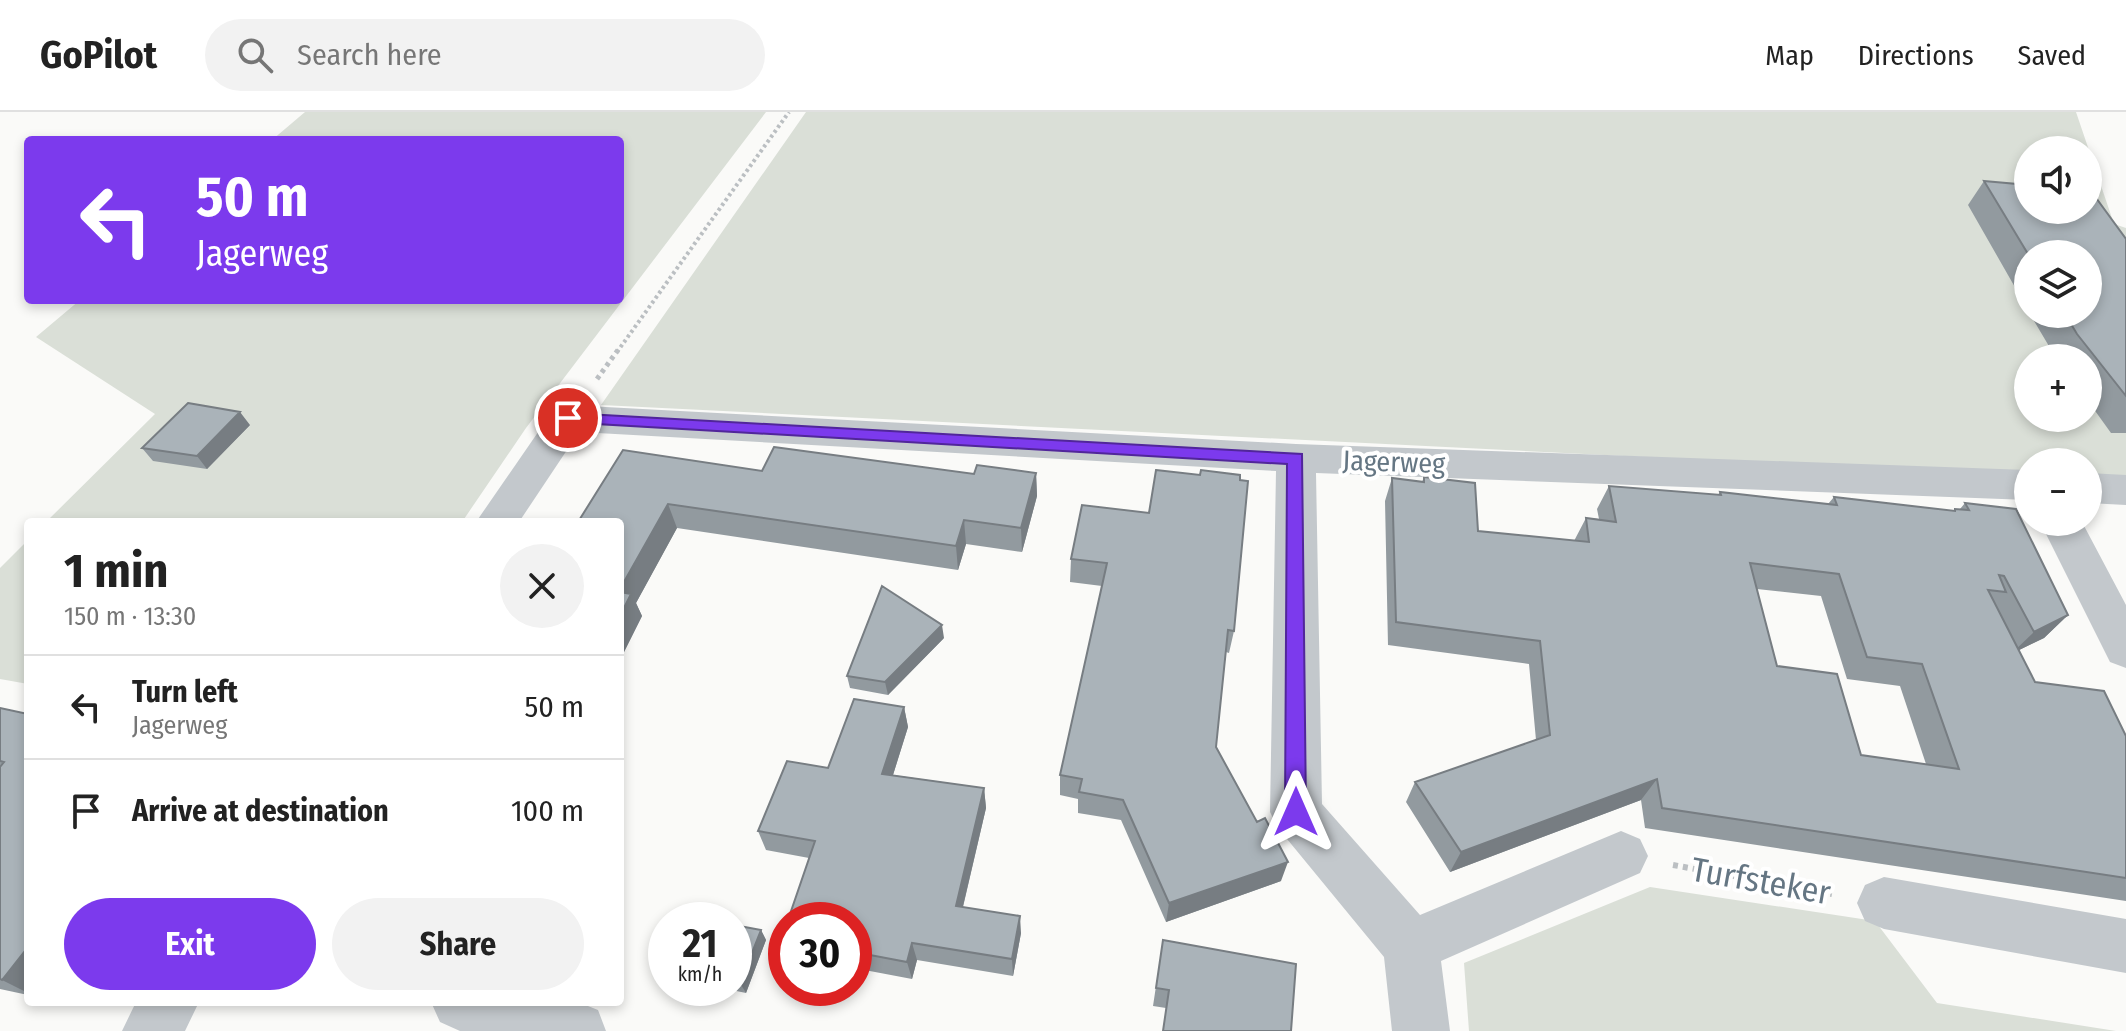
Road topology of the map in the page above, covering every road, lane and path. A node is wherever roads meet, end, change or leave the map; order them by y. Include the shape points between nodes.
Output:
1 (789, 112) edge
2 (568, 418) junction
3 (1296, 458) junction
4 (2014, 484) edge
5 (2102, 489) edge
6 (2126, 490) edge
7 (500, 518) edge
8 (2068, 536) edge
9 (2126, 649) edge
10 (1621, 856) joint
11 (1884, 903) joint
12 (1411, 946) junction
13 (2126, 946) edge
14 (167, 1006) edge
15 (476, 1006) edge
16 (151, 1031) edge
17 (577, 1031) edge
18 (1421, 1031) edge

1 - 2 path
2 - 3 street, Jagerweg
2 - 7 street
3 - 4 street, Jagerweg
3 - 12 street via 1296,812
5 - 6 street
8 - 9 street
10 - 11 path, Turfsteker
10 - 12 street
11 - 13 street
12 - 18 street
14 - 16 street
15 - 17 street

